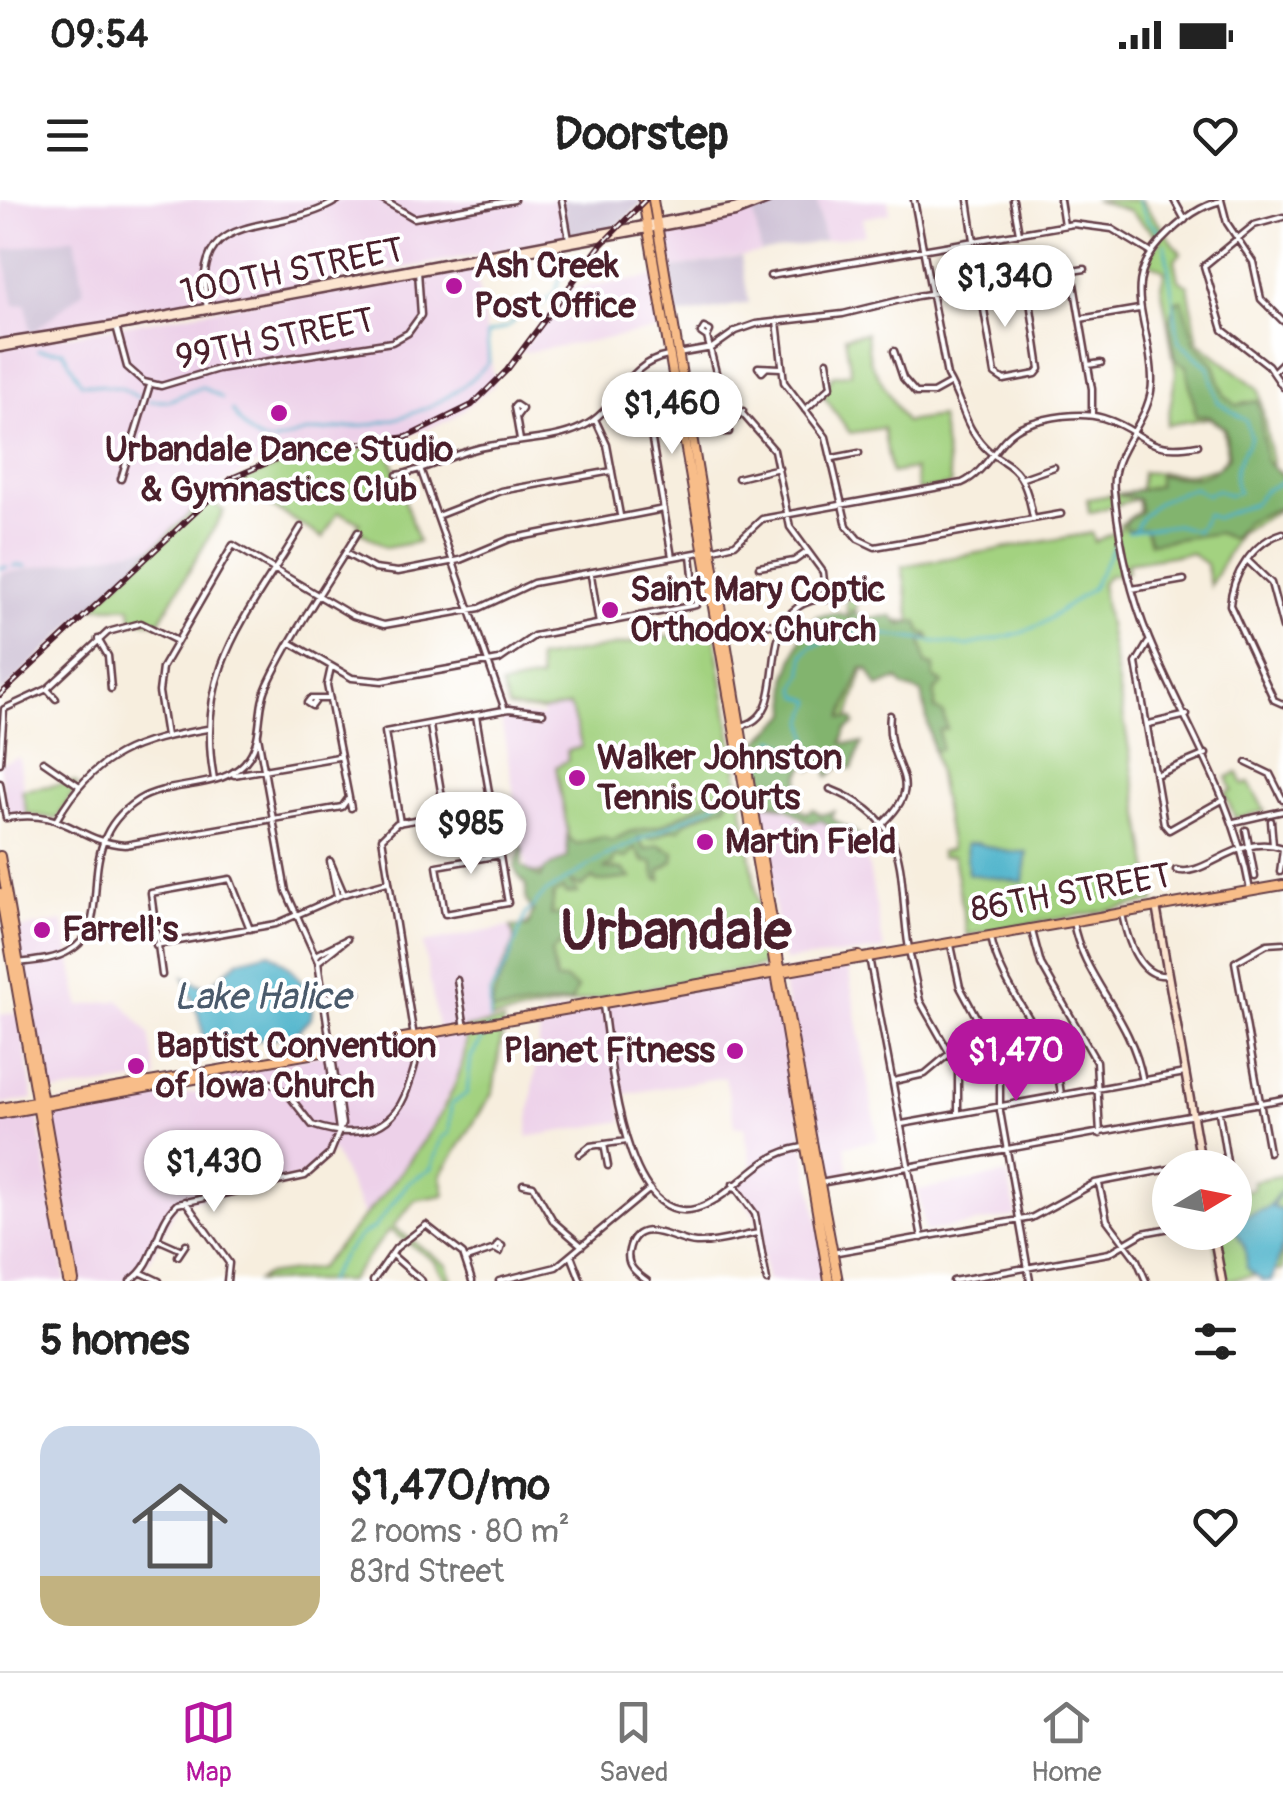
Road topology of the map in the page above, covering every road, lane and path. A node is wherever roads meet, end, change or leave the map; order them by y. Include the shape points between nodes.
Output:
1 (338, 200) edge
2 (384, 200) edge
3 (514, 200) edge
4 (562, 200) edge
5 (643, 200) edge
6 (653, 200) edge
7 (757, 200) edge
8 (768, 200) edge
9 (914, 200) edge
10 (968, 200) edge
11 (1013, 200) edge
12 (1060, 200) edge
13 (1174, 200) edge
14 (1221, 201) edge
15 (1283, 218) edge
16 (1185, 220) junction
17 (652, 225) junction
18 (1064, 226) junction
19 (1019, 233) junction
20 (1237, 238) junction
21 (974, 240) junction
22 (569, 241) junction
23 (926, 249) junction
24 (1150, 252) junction
25 (1086, 269) dead end
26 (418, 270) junction
27 (1072, 272) junction
28 (770, 276) dead end
29 (1026, 279) junction
30 (980, 286) junction
31 (933, 294) junction
32 (1141, 308) junction
33 (208, 310) junction
34 (1080, 319) junction
35 (1283, 321) edge
36 (777, 322) junction
37 (116, 328) junction
38 (707, 336) dead end
39 (0, 345) edge
40 (709, 349) junction
41 (894, 351) dead end
42 (674, 355) junction
43 (827, 361) dead end
44 (1283, 362) edge
45 (1101, 364) dead end
46 (1088, 365) junction
47 (766, 368) dead end
48 (782, 368) junction
49 (1274, 371) junction
50 (951, 382) junction
51 (623, 383) junction
52 (150, 385) junction
53 (1283, 388) edge
54 (806, 410) junction
55 (743, 412) junction
56 (1092, 416) junction
57 (516, 417) dead end
58 (594, 419) junction
59 (729, 426) dead end
60 (1134, 434) junction
61 (520, 440) junction
62 (1198, 446) dead end
63 (859, 453) dead end
64 (996, 453) junction
65 (833, 458) junction
66 (1054, 467) dead end
67 (779, 468) junction
68 (421, 471) junction
69 (612, 471) junction
70 (397, 475) dead end
71 (738, 478) dead end
72 (1023, 478) junction
73 (120, 479) dead end
74 (841, 504) junction
75 (664, 509) junction
76 (788, 514) junction
77 (1061, 514) dead end
78 (437, 516) junction
79 (620, 517) junction
80 (1033, 518) junction
81 (301, 527) dead end
82 (358, 532) dead end
83 (1283, 533) edge
84 (707, 551) junction
85 (807, 552) junction
86 (345, 553) junction
87 (691, 554) junction
88 (672, 557) junction
89 (1248, 560) junction
90 (453, 562) junction
91 (759, 567) dead end
92 (276, 570) junction
93 (590, 573) junction
94 (1184, 580) dead end
95 (1132, 589) junction
96 (319, 596) junction
97 (884, 596) dead end
98 (826, 600) junction
99 (470, 610) junction
100 (758, 621) dead end
101 (599, 624) junction
102 (1283, 628) edge
103 (784, 629) junction
104 (98, 639) junction
105 (176, 640) junction
106 (1150, 642) junction
107 (291, 644) junction
108 (488, 662) junction
109 (331, 666) junction
110 (47, 689) junction
111 (111, 689) dead end
112 (56, 699) dead end
113 (330, 699) junction
114 (315, 702) dead end
115 (1283, 704) edge
116 (505, 710) junction
117 (543, 713) dead end
118 (1187, 714) junction
119 (890, 715) dead end
120 (476, 716) junction
121 (430, 724) junction
122 (1150, 724) junction
123 (741, 726) junction
124 (207, 729) junction
125 (166, 736) junction
126 (258, 736) junction
127 (1206, 754) junction
128 (340, 757) junction
129 (43, 761) dead end
130 (0, 763) edge
131 (1247, 763) dead end
132 (263, 770) junction
133 (1156, 775) junction
134 (230, 776) junction
135 (214, 779) junction
136 (0, 783) edge
137 (78, 785) junction
138 (830, 789) dead end
139 (1224, 799) junction
140 (346, 800) junction
141 (1283, 800) edge
142 (492, 806) junction
143 (342, 807) junction
144 (1283, 811) edge
145 (446, 815) junction
146 (58, 819) junction
147 (272, 820) junction
148 (1234, 822) junction
149 (1271, 822) dead end
150 (400, 823) junction
151 (880, 824) junction
152 (1246, 830) dead end
153 (102, 840) junction
154 (1273, 845) junction
155 (1246, 847) junction
156 (1283, 848) edge
157 (500, 855) junction
158 (0, 856) edge
159 (1176, 870) dead end
160 (1280, 872) dead end
161 (1254, 877) dead end
162 (388, 882) junction
163 (1283, 884) edge
164 (18, 890) dead end
165 (1250, 890) junction
166 (2, 893) edge
167 (340, 895) junction
168 (1156, 906) junction
169 (1122, 912) junction
170 (296, 917) junction
171 (1072, 921) junction
172 (250, 928) junction
173 (1032, 928) junction
174 (991, 935) junction
175 (950, 942) junction
176 (1283, 942) edge
177 (156, 945) junction
178 (909, 949) junction
179 (316, 955) junction
180 (868, 956) junction
181 (318, 962) junction
182 (16, 964) junction
183 (777, 971) junction
184 (162, 975) dead end
185 (1168, 975) junction
186 (457, 980) dead end
187 (320, 998) junction
188 (321, 1005) junction
189 (603, 1006) junction
190 (542, 1014) junction
191 (465, 1028) junction
192 (415, 1037) junction
193 (329, 1052) junction
194 (950, 1053) junction
195 (788, 1063) junction
196 (1186, 1073) junction
197 (894, 1081) junction
198 (1143, 1081) junction
199 (801, 1082) junction
200 (1098, 1089) junction
201 (202, 1092) dead end
202 (1061, 1096) junction
203 (1283, 1099) edge
204 (43, 1103) junction
205 (1260, 1104) junction
206 (999, 1106) junction
207 (0, 1111) edge
208 (1218, 1112) junction
209 (958, 1114) junction
210 (1193, 1116) junction
211 (902, 1124) junction
212 (339, 1130) junction
213 (1100, 1134) junction
214 (627, 1141) junction
215 (604, 1144) junction
216 (809, 1146) junction
217 (1007, 1150) junction
218 (1199, 1150) edge
219 (1225, 1150) edge
220 (1269, 1152) dead end
221 (580, 1154) dead end
222 (608, 1166) dead end
223 (910, 1168) junction
224 (1152, 1173) edge
225 (1098, 1182) junction
226 (820, 1183) junction
227 (523, 1184) dead end
228 (733, 1184) junction
229 (650, 1189) junction
230 (185, 1200) junction
231 (1022, 1220) junction
232 (1152, 1231) edge
233 (758, 1233) junction
234 (922, 1238) junction
235 (157, 1239) junction
236 (186, 1244) dead end
237 (1126, 1244) junction
238 (582, 1246) junction
239 (494, 1249) dead end
240 (1217, 1250) edge
241 (832, 1253) junction
242 (391, 1255) junction
243 (570, 1256) junction
244 (466, 1259) junction
245 (1029, 1267) junction
246 (142, 1272) junction
247 (536, 1273) junction
248 (71, 1281) edge
249 (130, 1281) edge
250 (155, 1281) edge
251 (228, 1281) edge
252 (373, 1281) edge
253 (422, 1281) edge
254 (472, 1281) edge
255 (500, 1281) edge
256 (537, 1281) edge
257 (581, 1281) edge
258 (647, 1281) edge
259 (767, 1281) edge
260 (829, 1281) edge
261 (838, 1281) edge
262 (954, 1281) edge
263 (1030, 1281) edge
264 (1146, 1281) edge
265 (1222, 1281) edge

1 - 33 street via 313,213 247,226 218,242 203,266
2 - 3 street via 420,218
4 - 22 street
5 - 17 main road
6 - 17 main road
7 - 17 main road, 100TH STREET
8 - 17 main road, 100TH STREET via 746,210
9 - 23 street
10 - 21 street
11 - 19 street
12 - 18 street
13 - 16 street
14 - 16 street
14 - 20 street
15 - 20 street via 1263,221
16 - 24 street
17 - 22 main road, 100TH STREET
17 - 42 main road
18 - 19 street
18 - 24 street via 1112,228
19 - 21 street
20 - 35 street via 1253,262 1261,300
20 - 49 street via 1204,266 1223,330
21 - 23 street
22 - 26 main road, 100TH STREET
23 - 28 street
23 - 31 street
24 - 32 street via 1140,275
25 - 27 street
26 - 33 main road, 100TH STREET
26 - 52 street, 99TH STREET via 421,316 398,340
27 - 29 street
27 - 34 street
29 - 30 street
29 - 30 street via 1041,366 1036,374 1001,380
30 - 31 street
31 - 36 street
31 - 50 street
32 - 34 street
32 - 60 street via 1152,386
33 - 37 main road, 100TH STREET
34 - 46 street
36 - 40 street via 746,326
36 - 48 street
37 - 39 main road, 100TH STREET
37 - 52 street, 99TH STREET via 127,367
38 - 40 street
40 - 42 street
40 - 55 street via 718,384
41 - 50 street via 916,393
42 - 51 street via 644,362
42 - 84 main road
43 - 54 street via 830,386
44 - 49 street
45 - 46 street
46 - 56 street
47 - 48 street
48 - 54 street
49 - 53 street
50 - 64 street via 975,436
51 - 58 street
51 - 75 street via 648,417
52 - 73 street
54 - 65 street
55 - 59 street
55 - 67 street via 772,444
56 - 60 street
56 - 64 street via 1024,426
57 - 61 street
58 - 61 street via 576,430
58 - 69 street
60 - 62 street via 1161,448
60 - 95 street via 1114,479
61 - 68 street via 468,451
63 - 65 street
64 - 72 street
64 - 74 street via 962,483
65 - 74 street
66 - 72 street
67 - 71 street
67 - 76 street
68 - 70 street
68 - 78 street
69 - 78 street via 500,491
69 - 79 street
72 - 80 street
74 - 76 street
74 - 80 street via 858,540 875,546
75 - 79 street
75 - 88 street
76 - 84 street via 760,520 734,544
76 - 85 street via 794,538
77 - 80 street
78 - 90 street
79 - 90 street via 510,538
81 - 92 street
82 - 86 street
83 - 89 street
84 - 87 street
84 - 123 main road
84 - 183 main road
85 - 91 street
85 - 98 street via 824,575
86 - 90 street via 386,572
86 - 96 street
87 - 88 street
87 - 101 street via 695,606
88 - 93 street
89 - 102 street via 1271,583
89 - 115 street via 1230,595 1234,622 1274,700
90 - 99 street
92 - 96 street
92 - 105 street via 234,545
92 - 124 street via 220,666
93 - 99 street via 526,585
93 - 101 street
94 - 95 street
95 - 106 street
96 - 99 street via 378,624
96 - 107 street
97 - 98 street
98 - 103 street via 799,607
99 - 108 street
100 - 103 street
101 - 108 street via 529,637
103 - 123 street via 767,710
104 - 105 street via 141,624
104 - 110 street
104 - 111 street via 108,656
105 - 125 street via 159,684
106 - 118 street
106 - 122 street via 1136,663
107 - 109 street
107 - 126 street via 264,692
108 - 109 street via 371,682
108 - 116 street
109 - 113 street
110 - 112 street
110 - 130 street via 4,709
113 - 114 street
113 - 128 street
116 - 117 street
116 - 120 street
118 - 122 street
118 - 127 street
119 - 151 street via 888,744 906,790
120 - 121 street
120 - 142 street
121 - 145 street
121 - 150 street via 384,732
122 - 133 street
123 - 183 main road
124 - 125 street
124 - 135 street
125 - 137 street via 118,754
126 - 132 street
126 - 134 street via 248,760
127 - 133 street
127 - 139 street
128 - 132 street
128 - 140 street
129 - 137 street
131 - 141 street via 1270,774
132 - 134 street
132 - 147 street
133 - 139 street via 1170,830
134 - 135 street
135 - 153 street via 147,795
136 - 146 street via 6,818
137 - 146 street
138 - 151 street via 856,801
139 - 148 street
140 - 143 street
140 - 143 street via 351,808
142 - 145 street
142 - 157 street
143 - 147 street
144 - 148 street
145 - 150 street
146 - 153 street
147 - 153 street via 133,845
147 - 170 street
148 - 155 street
149 - 154 street
150 - 162 street via 382,838
151 - 178 street via 903,863
152 - 155 street
153 - 182 street via 88,933 64,954
154 - 155 street
154 - 156 street
155 - 159 street via 1197,870
155 - 161 street
155 - 165 street
156 - 160 street
157 - 157 street via 437,866 445,914 508,903
158 - 166 main road
162 - 167 street
162 - 192 street
163 - 165 main road, 86TH STREET
164 - 166 street
165 - 168 main road, 86TH STREET
166 - 182 main road
167 - 167 street via 330,860
167 - 170 street
168 - 169 main road, 86TH STREET
168 - 185 main road
169 - 171 main road, 86TH STREET
169 - 185 street via 1144,967
170 - 172 street
170 - 179 street
171 - 173 main road, 86TH STREET
171 - 198 street via 1083,954 1133,1038
172 - 177 street
172 - 177 street via 228,879 150,894
173 - 174 main road, 86TH STREET
173 - 200 street via 1041,964 1094,1054
174 - 175 main road, 86TH STREET
174 - 202 street via 1002,978 1053,1064
175 - 178 main road, 86TH STREET
175 - 206 street via 960,987 1000,1061
176 - 205 street via 1235,962
177 - 184 street
178 - 180 main road, 86TH STREET
178 - 194 street via 920,1000
179 - 181 street
179 - 181 street via 348,940
180 - 183 main road, 86TH STREET
180 - 197 street
181 - 187 street
182 - 204 main road
183 - 189 main road, 86TH STREET
183 - 190 main road, 86TH STREET
183 - 195 main road
183 - 199 main road
185 - 196 main road
186 - 191 street
187 - 188 street
187 - 188 street via 358,993
188 - 193 street
189 - 190 main road, 86TH STREET
189 - 214 street
190 - 191 main road, 86TH STREET
191 - 192 main road, 86TH STREET
192 - 193 main road, 86TH STREET
192 - 212 street via 418,1064 396,1114 371,1131
193 - 204 main road, 86TH STREET
193 - 212 street
194 - 197 street via 926,1074
194 - 209 street via 960,1076
195 - 199 main road via 796,1064
195 - 216 main road
196 - 198 street
196 - 210 main road
197 - 211 street
198 - 200 street
199 - 216 main road
200 - 202 street
200 - 213 street
201 - 212 street via 254,1082 280,1088 312,1125
202 - 206 street
203 - 205 street
204 - 207 main road, 86TH STREET
204 - 248 main road
205 - 208 street
205 - 220 street
206 - 209 street
206 - 217 street
208 - 210 street
208 - 219 street
209 - 211 street
210 - 213 street
210 - 218 main road
211 - 223 street
212 - 230 street via 322,1164 292,1180
213 - 217 street
214 - 215 street
214 - 229 street
215 - 221 street
215 - 222 street
216 - 226 main road
216 - 228 street via 772,1154
216 - 260 main road
217 - 223 street
217 - 231 street
223 - 226 street
223 - 234 street
224 - 225 street
225 - 231 street
225 - 237 street via 1108,1220
226 - 241 main road
227 - 238 street via 533,1186 554,1222
228 - 229 street via 692,1208 669,1205
228 - 233 street via 752,1208
229 - 238 street
230 - 235 street via 167,1215
230 - 251 street via 230,1266
231 - 234 street
231 - 245 street
232 - 237 street
233 - 258 street via 696,1243 652,1230 629,1248 630,1266
233 - 259 street
234 - 241 street
235 - 236 street via 180,1254
235 - 246 street
237 - 245 street
237 - 264 street
238 - 243 street
239 - 244 street
240 - 265 main road
241 - 261 main road
242 - 244 street via 426,1226
242 - 252 street
242 - 253 street
243 - 247 street
243 - 257 street
244 - 254 street
245 - 262 street
245 - 263 street
246 - 249 street
246 - 250 street
247 - 255 street
247 - 256 street

